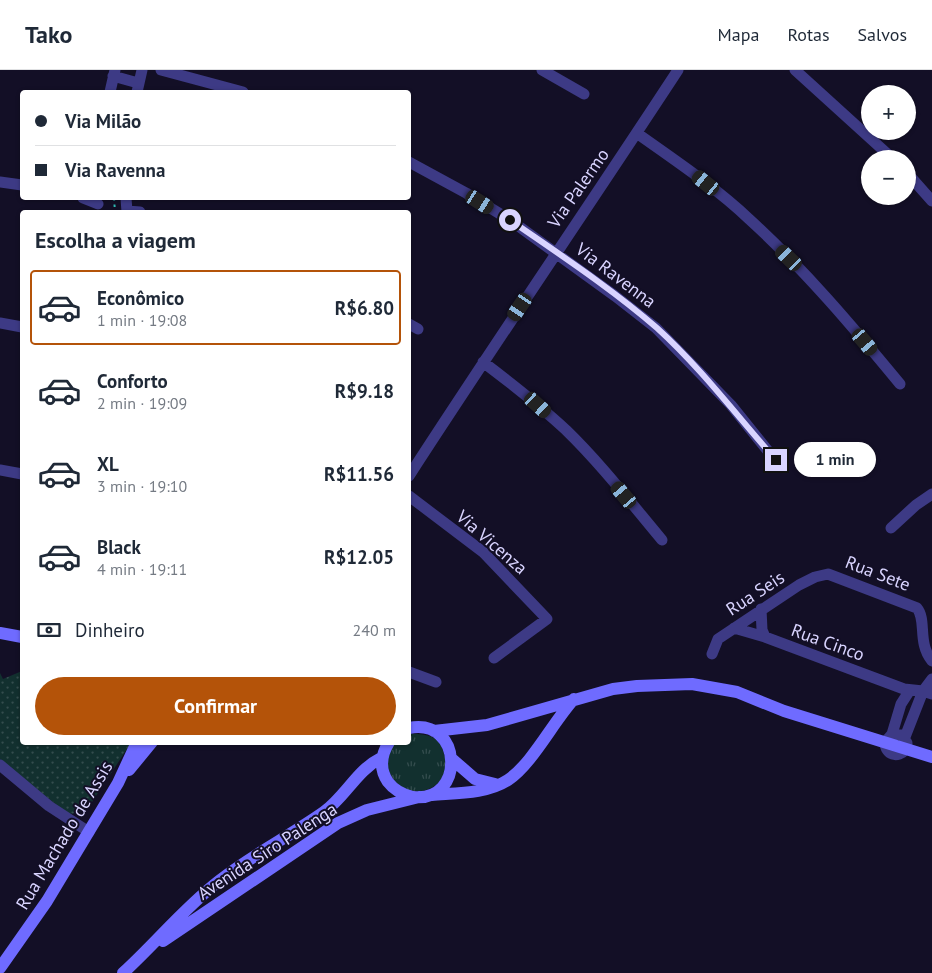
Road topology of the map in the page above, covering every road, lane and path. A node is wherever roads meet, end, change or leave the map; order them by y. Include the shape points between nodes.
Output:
1 (142, 70) edge
2 (161, 70) edge
3 (542, 70) edge
4 (678, 70) edge
5 (795, 70) edge
6 (114, 73) edge
7 (138, 88) edge
8 (110, 90) edge
9 (236, 90) edge
10 (584, 94) dead end
11 (638, 134) junction
12 (882, 150) edge
13 (411, 163) edge
14 (0, 182) edge
15 (916, 183) edge
16 (20, 185) edge
17 (932, 201) edge
18 (556, 252) junction
19 (0, 323) edge
20 (20, 327) edge
21 (483, 362) junction
22 (900, 384) dead end
23 (776, 460) dead end
24 (0, 470) edge
25 (411, 473) edge
26 (20, 474) edge
27 (932, 494) edge
28 (411, 498) edge
29 (891, 528) dead end
30 (662, 540) dead end
31 (828, 574) joint
32 (761, 609) junction
33 (734, 628) junction
34 (0, 633) edge
35 (20, 637) edge
36 (766, 637) junction
37 (712, 654) dead end
38 (494, 658) dead end
39 (932, 662) edge
40 (411, 673) edge
41 (932, 679) edge
42 (436, 682) dead end
43 (910, 690) junction
44 (927, 693) edge
45 (574, 699) junction
46 (411, 721) edge
47 (411, 728) edge
48 (428, 729) junction
49 (896, 743) junction
50 (136, 745) edge
51 (150, 745) edge
52 (387, 745) edge
53 (932, 750) edge
54 (932, 757) edge
55 (382, 758) junction
56 (452, 759) junction
57 (932, 763) edge
58 (0, 765) edge
59 (118, 783) junction
60 (498, 785) junction
61 (424, 796) junction
62 (89, 832) junction
63 (206, 892) junction
64 (216, 905) junction
65 (144, 954) junction
66 (1, 963) edge
67 (123, 973) edge

1 - 7 street
2 - 9 street
3 - 10 street
4 - 11 street, Via Palermo
5 - 12 street
6 - 7 street
6 - 8 street
11 - 18 street, Via Palermo
11 - 22 street via 749,218 820,290
13 - 18 street, Via Ravenna via 466,193
14 - 16 street
15 - 17 street
18 - 21 street, Via Palermo
18 - 23 street, Via Ravenna via 656,328 732,405
19 - 20 street
21 - 25 street, Via Palermo
21 - 30 street via 524,392 566,431
24 - 26 street
27 - 29 street
28 - 38 street, Via Vicenza via 483,552 547,619
31 - 32 street, Rua Seis via 815,577
31 - 39 street, Rua Sete via 917,608 921,617 922,642
32 - 33 street, Rua Seis
32 - 36 street via 762,630
33 - 36 street, Rua Cinco
33 - 37 street, Rua Seis via 718,639
34 - 35 main road
36 - 43 street, Rua Cinco
40 - 42 street
41 - 44 street
43 - 44 street, Rua Cinco
43 - 49 street via 901,704
44 - 49 street
45 - 48 main road via 487,725
45 - 49 main road via 637,686 692,684 738,692 784,711
45 - 60 main road via 523,766
46 - 48 main road
47 - 48 main road
48 - 56 main road via 446,743
49 - 53 main road
49 - 54 main road
49 - 57 main road
50 - 59 main road, Rua Machado de Assis
51 - 59 main road
52 - 55 main road
55 - 61 main road via 383,772 396,791 407,796
55 - 63 main road, Avenida Siro Palenga via 366,768 324,812
56 - 60 main road via 475,779
56 - 61 main road via 447,781 440,789
58 - 62 street via 49,806
59 - 62 main road, Rua Machado de Assis
60 - 61 main road, Avenida Siro Palenga via 475,791
61 - 64 main road, Avenida Siro Palenga via 367,810 338,823
62 - 66 main road, Rua Machado de Assis via 47,901
63 - 64 main road
63 - 65 main road, Avenida Siro Palenga
64 - 65 main road, Avenida Siro Palenga
65 - 67 main road, Avenida Siro Palenga

